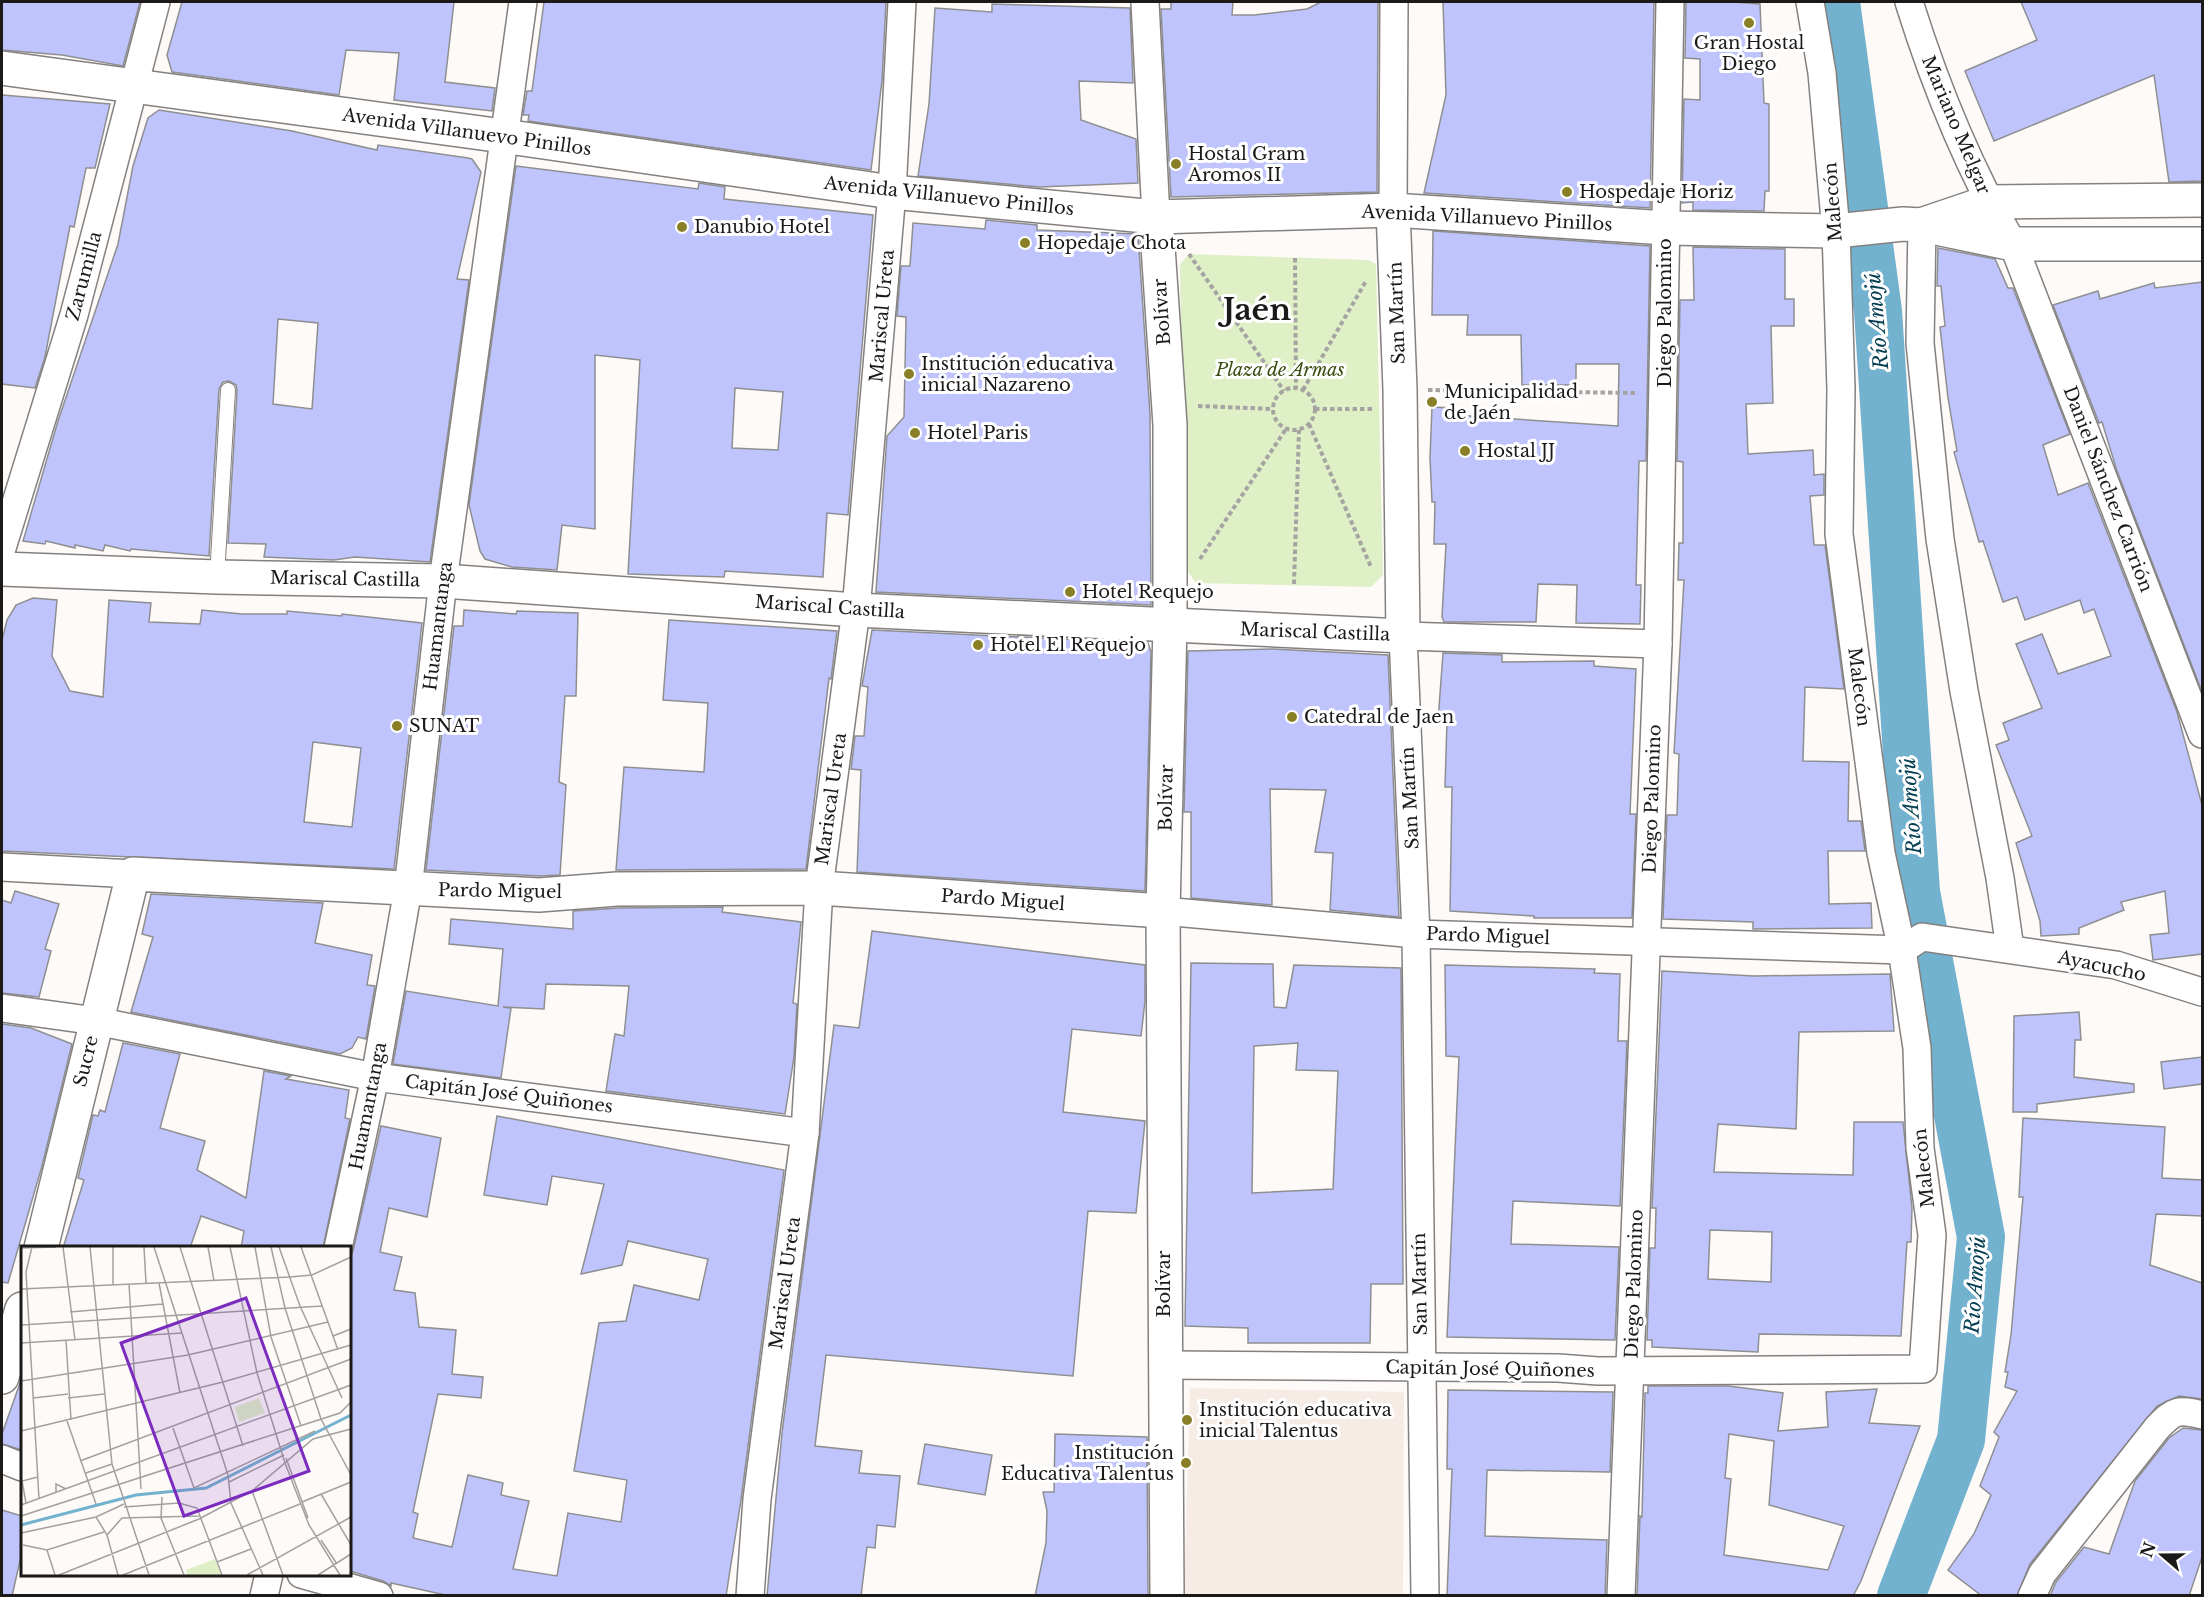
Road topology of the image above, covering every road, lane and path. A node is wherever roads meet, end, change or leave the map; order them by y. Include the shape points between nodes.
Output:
1 (156, 2) edge
2 (523, 2) edge
3 (902, 2) edge
4 (1144, 2) edge
5 (1394, 2) edge
6 (1670, 2) edge
7 (1810, 2) edge
8 (1909, 2) edge
9 (2, 68) edge
10 (133, 87) junction
11 (503, 136) junction
12 (892, 192) junction
13 (2202, 200) edge
14 (1989, 202) junction
15 (1394, 210) junction
16 (1156, 217) junction
17 (1912, 224) junction
18 (1666, 228) junction
19 (1843, 231) junction
20 (2013, 244) junction
21 (2202, 244) edge
22 (1189, 254) dead end
23 (1295, 258) dead end
24 (1370, 274) dead end
25 (1296, 388) junction
26 (228, 390) dead end
27 (1303, 390) junction
28 (1284, 391) junction
29 (1664, 394) junction
30 (1390, 399) junction
31 (1193, 406) dead end
32 (1273, 409) junction
33 (1315, 409) junction
34 (1309, 424) junction
35 (1286, 429) junction
36 (1299, 430) junction
37 (2, 548) edge
38 (1196, 566) dead end
39 (2, 569) edge
40 (1372, 570) dead end
41 (217, 577) junction
42 (443, 581) junction
43 (1294, 584) dead end
44 (856, 609) junction
45 (1170, 625) junction
46 (1403, 636) junction
47 (1658, 644) junction
48 (2202, 731) edge
49 (2, 867) edge
50 (133, 874) junction
51 (819, 888) junction
52 (408, 889) junction
53 (1163, 911) junction
54 (1416, 934) junction
55 (1647, 941) junction
56 (1912, 944) junction
57 (2005, 948) junction
58 (2202, 992) edge
59 (2, 1008) edge
60 (96, 1021) junction
61 (375, 1077) junction
62 (805, 1133) junction
63 (41, 1246) edge
64 (338, 1246) edge
65 (21, 1312) edge
66 (1165, 1365) junction
67 (1422, 1369) junction
68 (1923, 1369) joint
69 (1631, 1371) junction
70 (2, 1377) edge
71 (2202, 1415) edge
72 (2, 1459) edge
73 (21, 1467) edge
74 (269, 1576) edge
75 (305, 1576) edge
76 (264, 1596) edge
77 (379, 1596) edge
78 (750, 1596) edge
79 (1167, 1596) edge
80 (1425, 1596) edge
81 (1621, 1596) edge
82 (2031, 1596) edge

1 - 10 street, Zarumilla
2 - 11 street, Huamantanga
3 - 12 street, Mariscal Ureta
4 - 16 street, Bolívar
5 - 15 street, San Martín
6 - 18 street, Diego Palomino
7 - 19 street, Malecón
8 - 14 street, Mariano Melgar
9 - 10 street, Avenida Villanuevo Pinillos
10 - 11 street, Avenida Villanuevo Pinillos
10 - 37 street, Zarumilla via 74,315
11 - 12 street, Avenida Villanuevo Pinillos
11 - 42 street, Huamantanga
12 - 16 street, Avenida Villanuevo Pinillos
12 - 44 street, Mariscal Ureta
13 - 14 street
14 - 17 street
14 - 20 street, Mariano Melgar
15 - 16 street, Avenida Villanuevo Pinillos
15 - 18 street, Avenida Villanuevo Pinillos
15 - 30 street, San Martín
16 - 45 street, Bolívar via 1170,425
17 - 19 street, Avenida Villanuevo Pinillos
17 - 20 street
17 - 57 street via 1940,539 2000,878
18 - 19 street, Avenida Villanuevo Pinillos
18 - 29 street, Diego Palomino
19 - 56 street, Malecón via 1839,534 1881,854
20 - 21 street
20 - 48 street, Daniel Sánchez Carrión
22 - 28 path
23 - 25 path
24 - 27 path
25 - 27 path
25 - 28 path
26 - 41 lane
27 - 33 path via 1314,401
28 - 32 path
29 - 30 path
29 - 47 street, Diego Palomino
30 - 33 path
30 - 46 street, San Martín
31 - 32 path
32 - 35 path via 1279,424
33 - 34 path
34 - 36 path
34 - 40 path
35 - 36 path
35 - 38 path
36 - 43 path
39 - 41 street, Mariscal Castilla
41 - 42 street, Mariscal Castilla
42 - 44 street, Mariscal Castilla
42 - 52 street, Huamantanga
44 - 45 street, Mariscal Castilla
44 - 51 street, Mariscal Ureta
45 - 46 street, Mariscal Castilla
45 - 53 street, Bolívar
46 - 47 street, Mariscal Castilla
46 - 54 street, San Martín
47 - 55 street, Diego Palomino
49 - 50 street, Pardo Miguel
50 - 52 street, Pardo Miguel
50 - 60 street, Sucre
51 - 52 street, Pardo Miguel via 617,889 539,896
51 - 53 street, Pardo Miguel
51 - 62 street, Mariscal Ureta
52 - 61 street, Huamantanga
53 - 54 street, Pardo Miguel
53 - 66 street, Bolívar
54 - 55 street, Pardo Miguel
54 - 67 street, San Martín
55 - 56 street, Pardo Miguel
55 - 69 street, Diego Palomino
56 - 57 street, Pardo Miguel
56 - 68 street, Malecón via 1920,1148 1932,1235
57 - 58 street, Ayacucho via 2116,965
59 - 60 street, Capitán José Quiñones
60 - 61 street, Capitán José Quiñones
60 - 63 street, Sucre
61 - 62 street, Capitán José Quiñones
61 - 64 street, Huamantanga
62 - 78 street, Mariscal Ureta via 757,1499
65 - 70 street
66 - 67 street, Capitán José Quiñones
66 - 79 street, Bolívar
67 - 69 street, Capitán José Quiñones
67 - 80 street, San Martín
68 - 69 street, Capitán José Quiñones
69 - 81 street, Diego Palomino
71 - 82 street via 2184,1410 2171,1414 2157,1428 2043,1574
72 - 73 street
74 - 76 street
75 - 77 street

